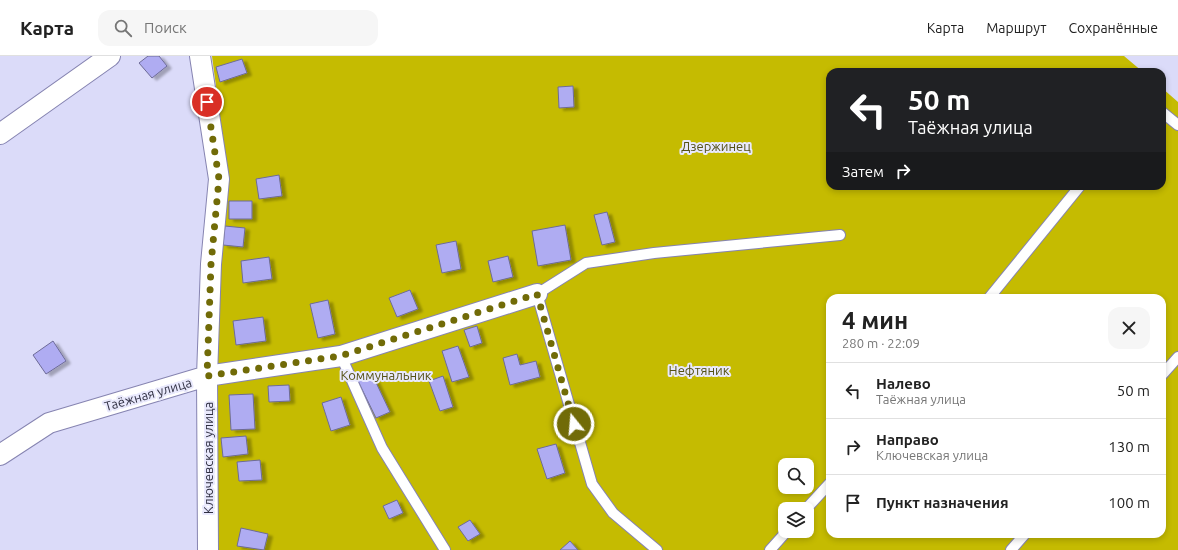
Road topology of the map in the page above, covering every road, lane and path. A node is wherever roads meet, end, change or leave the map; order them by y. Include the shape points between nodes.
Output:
1 (110, 56) edge
2 (200, 56) edge
3 (1166, 115) edge
4 (1178, 125) edge
5 (0, 134) edge
6 (1077, 190) edge
7 (840, 235) dead end
8 (537, 294) junction
9 (992, 294) edge
10 (340, 356) junction
11 (1178, 357) edge
12 (1166, 370) edge
13 (207, 376) junction
14 (0, 455) edge
15 (826, 486) edge
16 (812, 502) edge
17 (781, 538) edge
18 (1022, 538) edge
19 (208, 550) edge
20 (445, 550) edge
21 (657, 550) edge
22 (770, 550) edge
23 (1011, 550) edge

1 - 5 street
2 - 13 street, Ключевская улица via 219,179 211,264
3 - 4 lane
6 - 9 lane
7 - 8 lane via 654,253 586,263
8 - 10 street, Таёжная улица
8 - 21 lane via 592,484 613,513
10 - 13 street, Таёжная улица
10 - 20 lane via 382,448
11 - 12 lane
13 - 14 street, Таёжная улица via 49,423
13 - 19 street, Ключевская улица
15 - 16 lane
17 - 22 lane
18 - 23 lane

